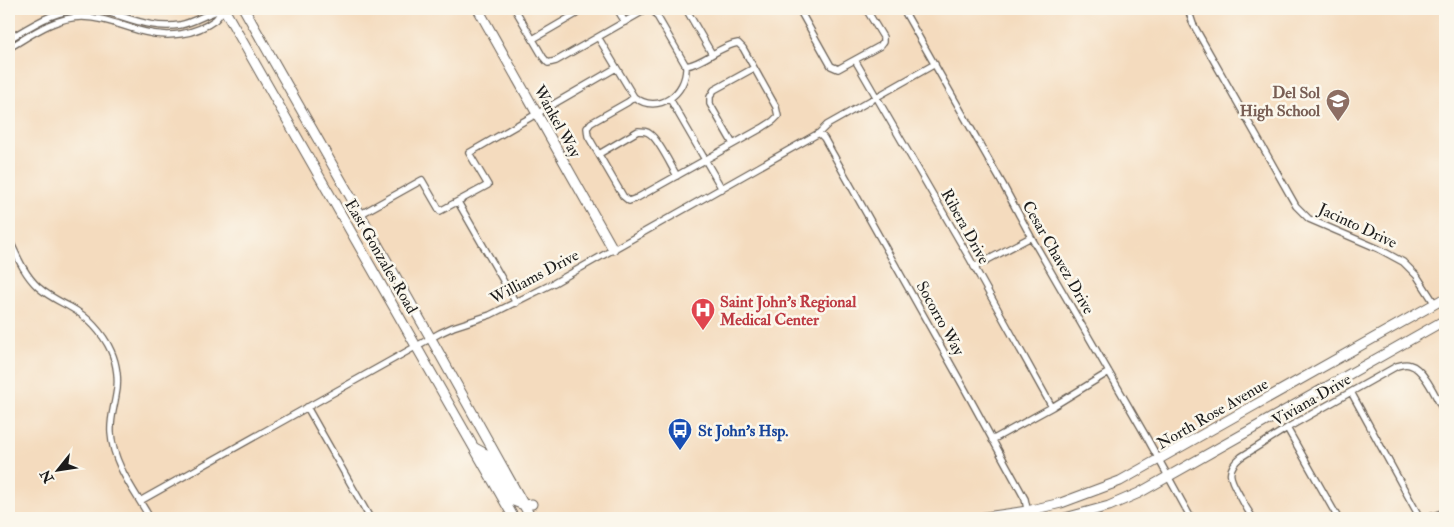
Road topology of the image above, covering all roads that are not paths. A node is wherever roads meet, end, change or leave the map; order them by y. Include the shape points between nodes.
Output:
1 (88, 9) edge
2 (95, 9) edge
3 (224, 9) edge
4 (244, 9) edge
5 (478, 9) edge
6 (515, 9) edge
7 (578, 9) edge
8 (618, 9) edge
9 (647, 9) edge
10 (653, 9) edge
11 (686, 9) edge
12 (799, 9) edge
13 (866, 9) edge
14 (903, 9) edge
15 (1188, 9) edge
16 (625, 22) junction
17 (598, 37) junction
18 (9, 39) edge
19 (533, 39) junction
20 (9, 48) edge
21 (712, 54) junction
22 (856, 60) junction
23 (935, 64) junction
24 (686, 66) junction
25 (616, 68) junction
26 (754, 68) junction
27 (634, 97) junction
28 (878, 97) junction
29 (670, 100) junction
30 (536, 113) junction
31 (819, 133) junction
32 (733, 144) junction
33 (599, 154) junction
34 (705, 160) junction
35 (677, 176) junction
36 (722, 189) junction
37 (458, 202) junction
38 (361, 214) junction
39 (1031, 237) junction
40 (9, 239) edge
41 (613, 249) junction
42 (974, 267) junction
43 (1445, 298) edge
44 (516, 303) junction
45 (1435, 304) junction
46 (1445, 321) edge
47 (431, 338) junction
48 (417, 346) junction
49 (1109, 372) junction
50 (1351, 392) junction
51 (307, 407) junction
52 (1052, 407) junction
53 (1445, 414) edge
54 (1287, 428) junction
55 (992, 440) junction
56 (475, 448) junction
57 (1159, 460) junction
58 (1169, 477) junction
59 (140, 501) junction
60 (528, 505) junction
61 (1445, 512) edge
62 (1025, 515) edge
63 (150, 518) edge
64 (370, 518) edge
65 (514, 518) edge
66 (531, 518) edge
67 (979, 518) edge
68 (1065, 518) edge
69 (1191, 518) edge
70 (1253, 518) edge
71 (1338, 518) edge
72 (1420, 518) edge
73 (1427, 518) edge

1 - 18 street via 56,14
2 - 3 street via 157,26 179,25
3 - 20 street via 215,20 197,29 169,35 93,18 59,20
3 - 48 main road, East Gonzales Road
4 - 38 main road, East Gonzales Road
5 - 30 main road, Wankel Way
6 - 19 street
7 - 19 street via 576,14
8 - 16 street
9 - 16 street
10 - 24 street
11 - 21 street
12 - 22 street via 831,66 838,69
13 - 22 street via 883,42
14 - 23 street, Cesar Chavez Drive
15 - 45 street, Jacinto Drive via 1296,206 1309,219 1403,262 1417,276
16 - 17 street
17 - 19 street via 548,63
17 - 25 street
21 - 24 street via 695,65
21 - 26 street via 738,43
22 - 28 street, Ribera Drive
23 - 28 street, Williams Drive
23 - 39 street, Cesar Chavez Drive
24 - 29 street via 682,85
25 - 27 street
25 - 30 street
26 - 32 street via 714,90 710,97 710,104
26 - 32 street via 778,115
27 - 29 street via 651,103
27 - 33 street via 587,128
28 - 31 street, Williams Drive via 827,125
28 - 42 street, Ribera Drive
29 - 34 street
30 - 37 street via 470,153 488,184
30 - 41 main road, Wankel Way
31 - 36 street, Williams Drive
31 - 55 street, Socorro Way
32 - 34 street
33 - 35 street via 638,132 646,131 657,142
33 - 35 street via 629,201
34 - 35 street
34 - 36 street
36 - 41 street, Williams Drive
37 - 38 street via 440,212 422,180
37 - 44 street
38 - 47 main road, East Gonzales Road
39 - 42 street
39 - 49 street, Cesar Chavez Drive
40 - 59 street via 37,286 88,320 114,358 118,382 110,422 113,447
41 - 44 street, Williams Drive
42 - 52 street, Ribera Drive
43 - 45 main road, North Rose Avenue
44 - 47 street, Williams Drive
45 - 57 main road, North Rose Avenue
46 - 58 main road
47 - 48 street, Williams Drive
47 - 60 main road, East Gonzales Road
48 - 51 street, Williams Drive
48 - 56 main road, East Gonzales Road
49 - 52 street
49 - 57 street, Cesar Chavez Drive
50 - 53 street, Viviana Drive via 1397,366 1411,365 1422,373
50 - 54 street, Viviana Drive
50 - 72 street
51 - 59 street, Williams Drive
51 - 64 street
52 - 55 street
54 - 70 street, Viviana Drive via 1240,457 1231,468 1232,482
54 - 71 street
55 - 62 street, Socorro Way via 1025,499
56 - 60 main road via 486,454 511,500
56 - 65 main road, East Gonzales Road
57 - 58 street, Cesar Chavez Drive
57 - 62 main road, North Rose Avenue via 1120,481
58 - 68 main road via 1123,501
58 - 69 street, Cesar Chavez Drive
59 - 63 street
60 - 66 main road, East Gonzales Road
61 - 73 street
62 - 67 main road, North Rose Avenue

